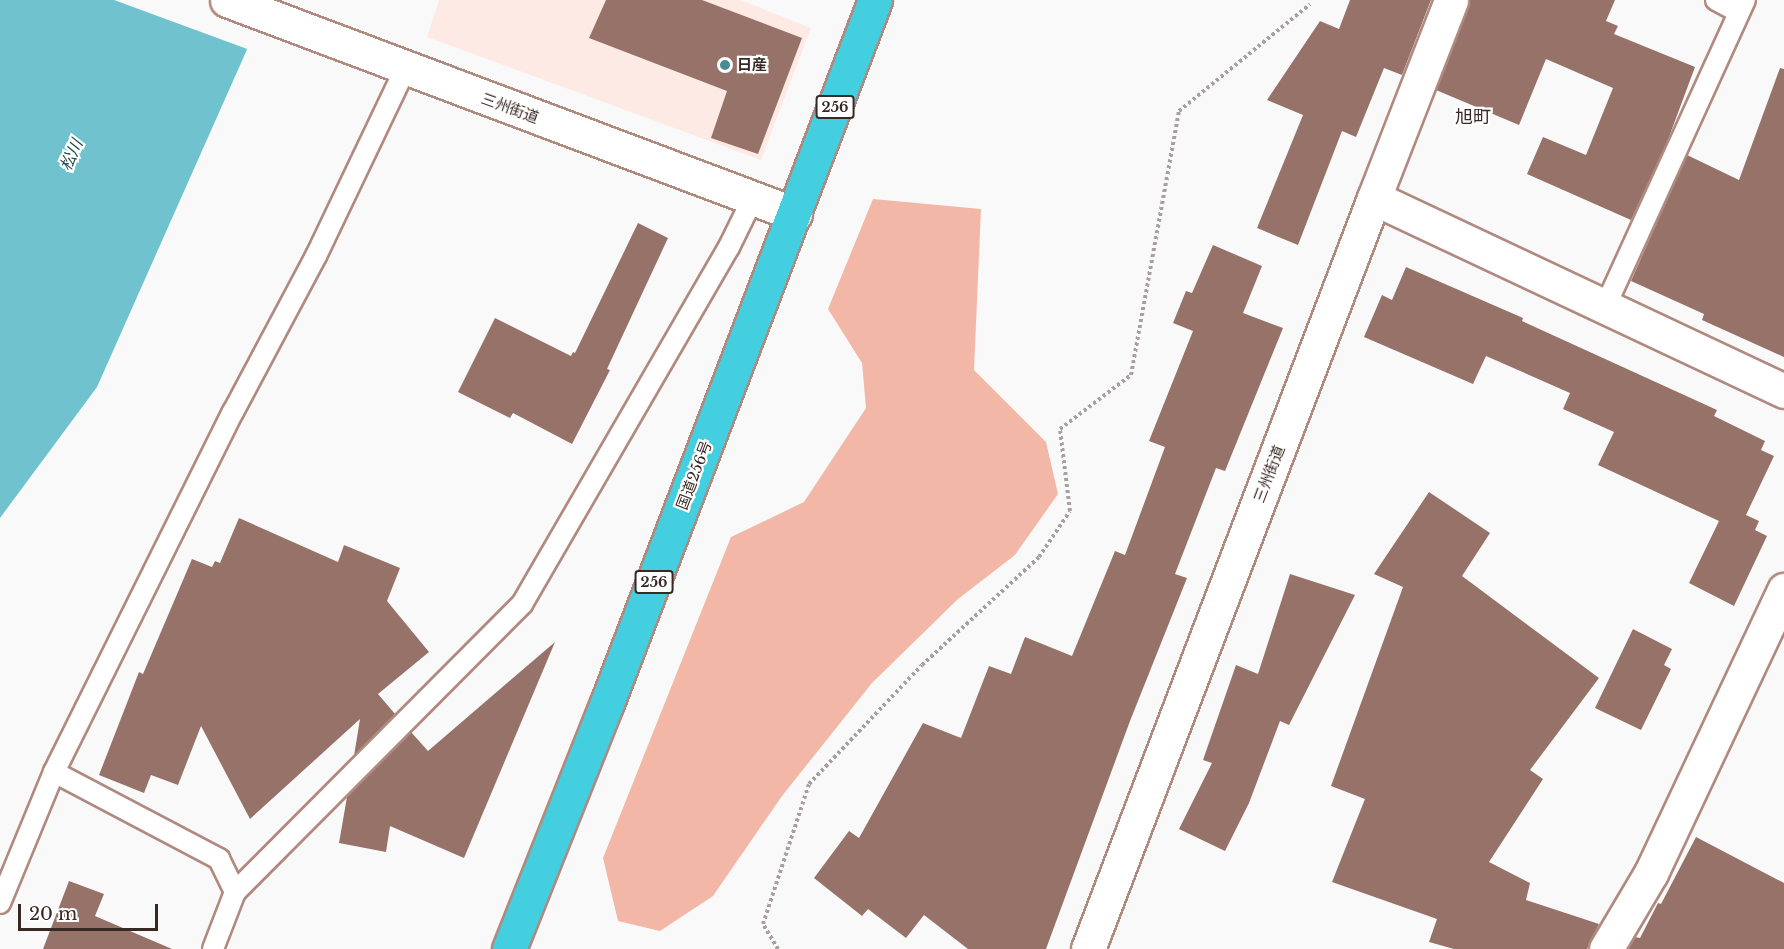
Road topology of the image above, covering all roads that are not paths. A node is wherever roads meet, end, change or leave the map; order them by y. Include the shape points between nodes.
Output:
1 (226, 0) edge
2 (875, 0) edge
3 (1451, 0) edge
4 (1716, 0) edge
5 (1742, 6) edge
6 (405, 69) junction
7 (753, 198) junction
8 (1374, 198) junction
9 (795, 214) junction
10 (1605, 307) junction
11 (1784, 392) edge
12 (1784, 590) edge
13 (54, 772) junction
14 (236, 892) junction
15 (0, 903) edge
16 (213, 949) edge
17 (509, 949) edge
18 (1088, 949) edge
19 (1606, 949) edge

1 - 6 street, 三州街道
2 - 9 highway, 国道256号 / 256
3 - 8 street, 三州街道
4 - 5 lane
5 - 10 lane
6 - 7 street, 三州街道
6 - 13 lane via 316,256 233,412
7 - 9 street, 三州街道
7 - 14 lane via 729,247 522,604
8 - 10 street
8 - 18 street, 三州街道
9 - 17 highway, 国道256号 / 256
10 - 11 street
12 - 19 street via 1651,873
13 - 14 lane via 219,859
13 - 15 lane
14 - 16 lane

